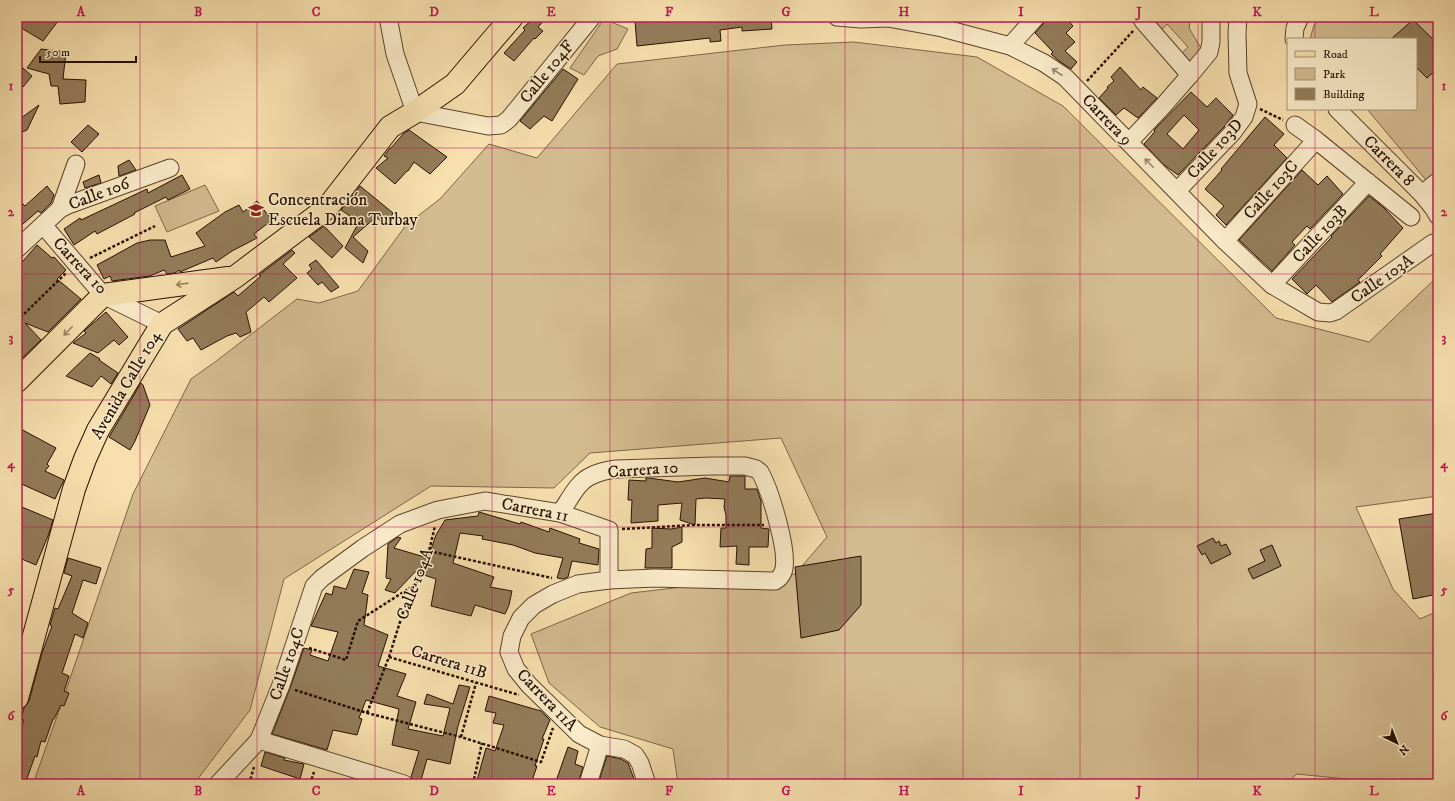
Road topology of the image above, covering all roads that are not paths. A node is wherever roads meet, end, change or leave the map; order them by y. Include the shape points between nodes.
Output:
1 (388, 17) edge
2 (512, 17) edge
3 (592, 17) edge
4 (837, 17) edge
5 (1036, 17) edge
6 (1211, 17) edge
7 (1238, 17) edge
8 (1300, 17) edge
9 (862, 18) edge
10 (1142, 19) edge
11 (947, 23) edge
12 (1294, 38) edge
13 (1010, 46) junction
14 (1190, 75) junction
15 (1338, 110) edge
16 (415, 112) junction
17 (1295, 125) road end
18 (1316, 140) junction
19 (1129, 142) junction
20 (76, 164) dead end
21 (170, 168) dead end
22 (1438, 181) edge
23 (1368, 182) junction
24 (1177, 191) junction
25 (1422, 194) junction
26 (60, 209) junction
27 (1438, 216) edge
28 (1411, 217) dead end
29 (43, 225) junction
30 (1225, 240) junction
31 (1436, 240) edge
32 (17, 249) edge
33 (235, 277) junction
34 (1272, 285) junction
35 (103, 295) junction
36 (1330, 313) joint
37 (162, 324) junction
38 (17, 381) edge
39 (560, 513) junction
40 (785, 560) joint
41 (609, 580) junction
42 (314, 586) joint
43 (17, 698) edge
44 (259, 740) junction
45 (600, 745) junction
46 (218, 784) edge
47 (404, 784) edge
48 (588, 784) edge
49 (647, 784) edge

1 - 16 street via 395,54
2 - 16 main road, Avenida Calle 104 via 455,84
3 - 16 street, Calle 104F via 509,119 501,125 488,126
4 - 9 street, Carrera 9
5 - 13 street
6 - 14 street via 1209,52
7 - 24 street, Calle 103D via 1238,73 1248,104 1244,117
8 - 12 street
9 - 11 street, Carrera 9
10 - 14 street
11 - 13 street, Carrera 9
19 -> 13 street, Carrera 9 via 1060,74
14 - 19 street
15 - 25 street, Carrera 8
16 - 33 main road, Avenida Calle 104 via 390,127 327,208
17 - 18 street
18 - 23 street
18 - 30 street, Calle 103C
24 -> 19 street, Carrera 9
20 - 26 street
21 - 26 street, Calle 106
22 - 25 street
23 - 28 street
23 - 34 street, Calle 103B
24 - 30 street, Carrera 9
25 - 27 street, Carrera 8
26 - 29 street, Calle 106
29 - 32 street, Calle 106
29 - 35 street, Carrera 10
30 - 34 street, Carrera 9
31 - 36 street, Calle 103A
33 -> 35 main road
33 - 37 main road, Avenida Calle 104
34 - 36 street, Carrera 9 via 1318,312
35 - 37 street, Carrera 10
35 -> 38 main road
37 - 43 main road, Avenida Calle 104 via 98,430 84,459
39 - 40 street, Carrera 10 via 581,483 590,476 604,471 745,466 756,469 763,477 779,525
39 - 41 street, Carrera 11 via 609,530
39 - 42 street, Carrera 11 via 485,500 438,510 400,524 363,548
40 - 41 street, Carrera 11A via 784,571 774,580
41 - 45 street, Carrera 11A via 578,584 534,604 521,618 512,636 509,652 516,669 553,709 579,734
42 - 44 street, Calle 104C via 281,685
44 - 46 street
44 - 47 street
45 - 48 street
45 - 49 street via 624,748 635,755

